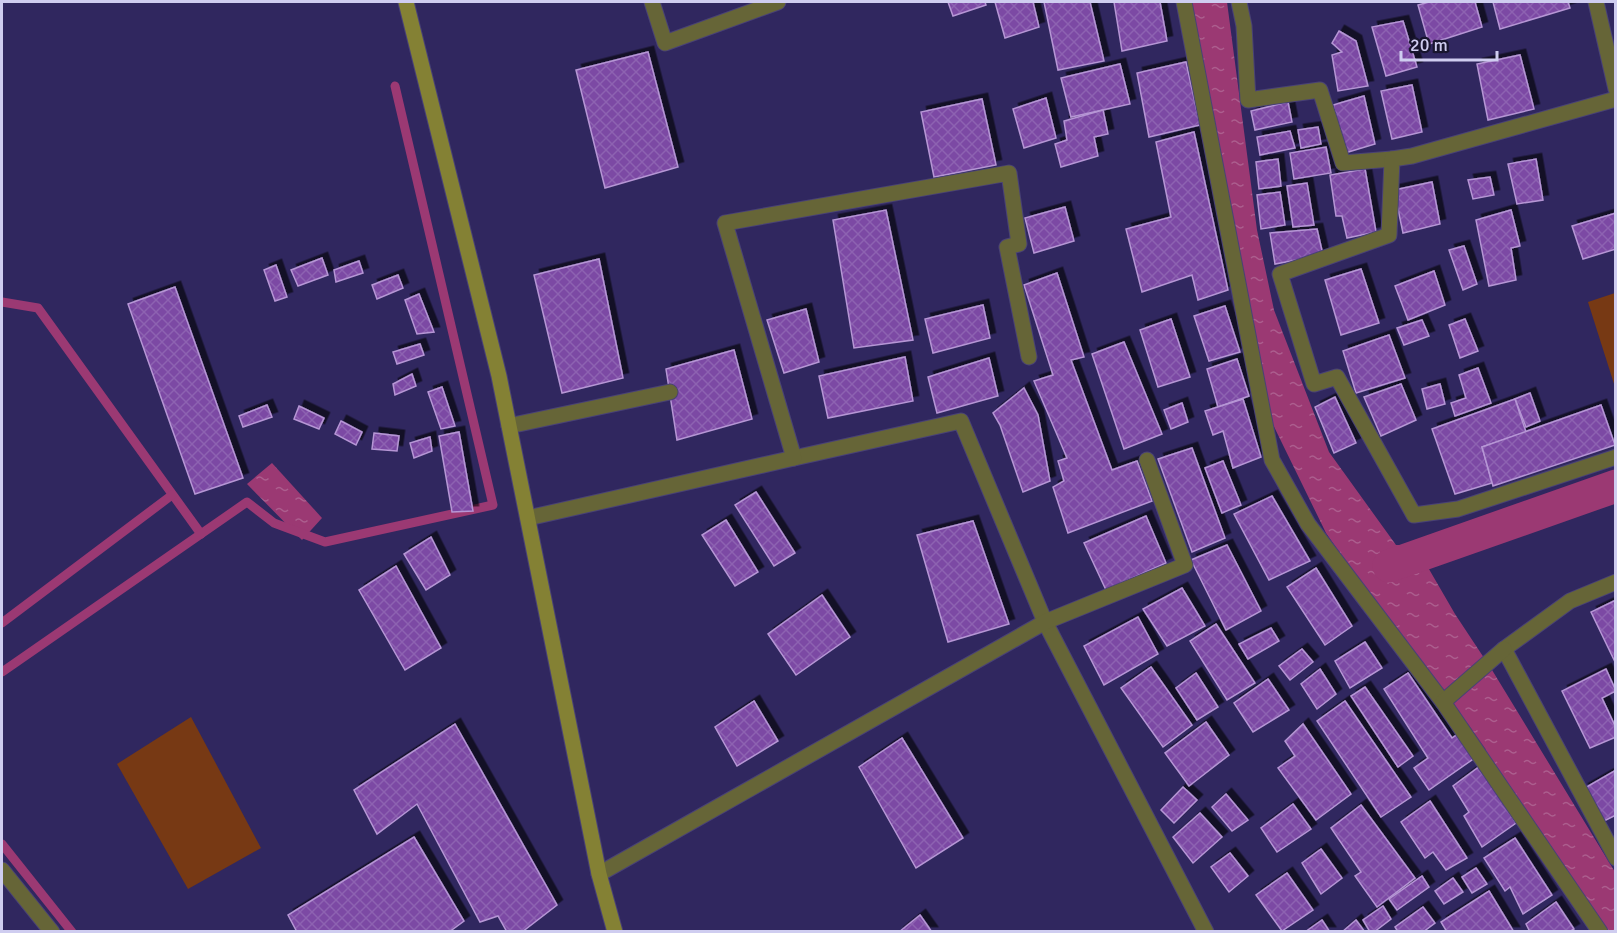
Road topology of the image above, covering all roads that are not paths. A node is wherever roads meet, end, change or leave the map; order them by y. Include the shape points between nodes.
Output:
1 (406, 2) edge
2 (652, 2) edge
3 (778, 2) edge
4 (1184, 2) edge
5 (1239, 2) edge
6 (1596, 2) edge
7 (1616, 89) edge
8 (1616, 99) edge
9 (1392, 159) junction
10 (1029, 357) dead end
11 (670, 392) dead end
12 (509, 426) junction
13 (1616, 457) edge
14 (794, 458) junction
15 (1147, 460) dead end
16 (528, 518) junction
17 (1616, 582) edge
18 (1044, 622) junction
19 (1504, 649) junction
20 (1443, 702) junction
21 (1616, 858) edge
22 (2, 870) edge
23 (599, 874) junction
24 (52, 932) edge
25 (615, 932) edge
26 (1206, 932) edge
27 (1600, 932) edge

1 - 12 street
2 - 3 street via 665,43
4 - 20 street via 1272,460 1308,524
5 - 9 street via 1248,100 1320,90 1342,164
6 - 7 street
8 - 9 street
9 - 13 street via 1389,234 1280,274 1314,384 1337,377 1414,515 1458,509
10 - 14 street via 1007,247 1019,244 1010,173 725,223
11 - 12 street
12 - 16 street
14 - 16 street
14 - 18 street via 960,421
15 - 18 street via 1185,565
16 - 23 street
17 - 19 street via 1570,601
18 - 23 street
18 - 26 street
19 - 20 street
19 - 21 street
20 - 27 street
22 - 24 street
23 - 25 street

